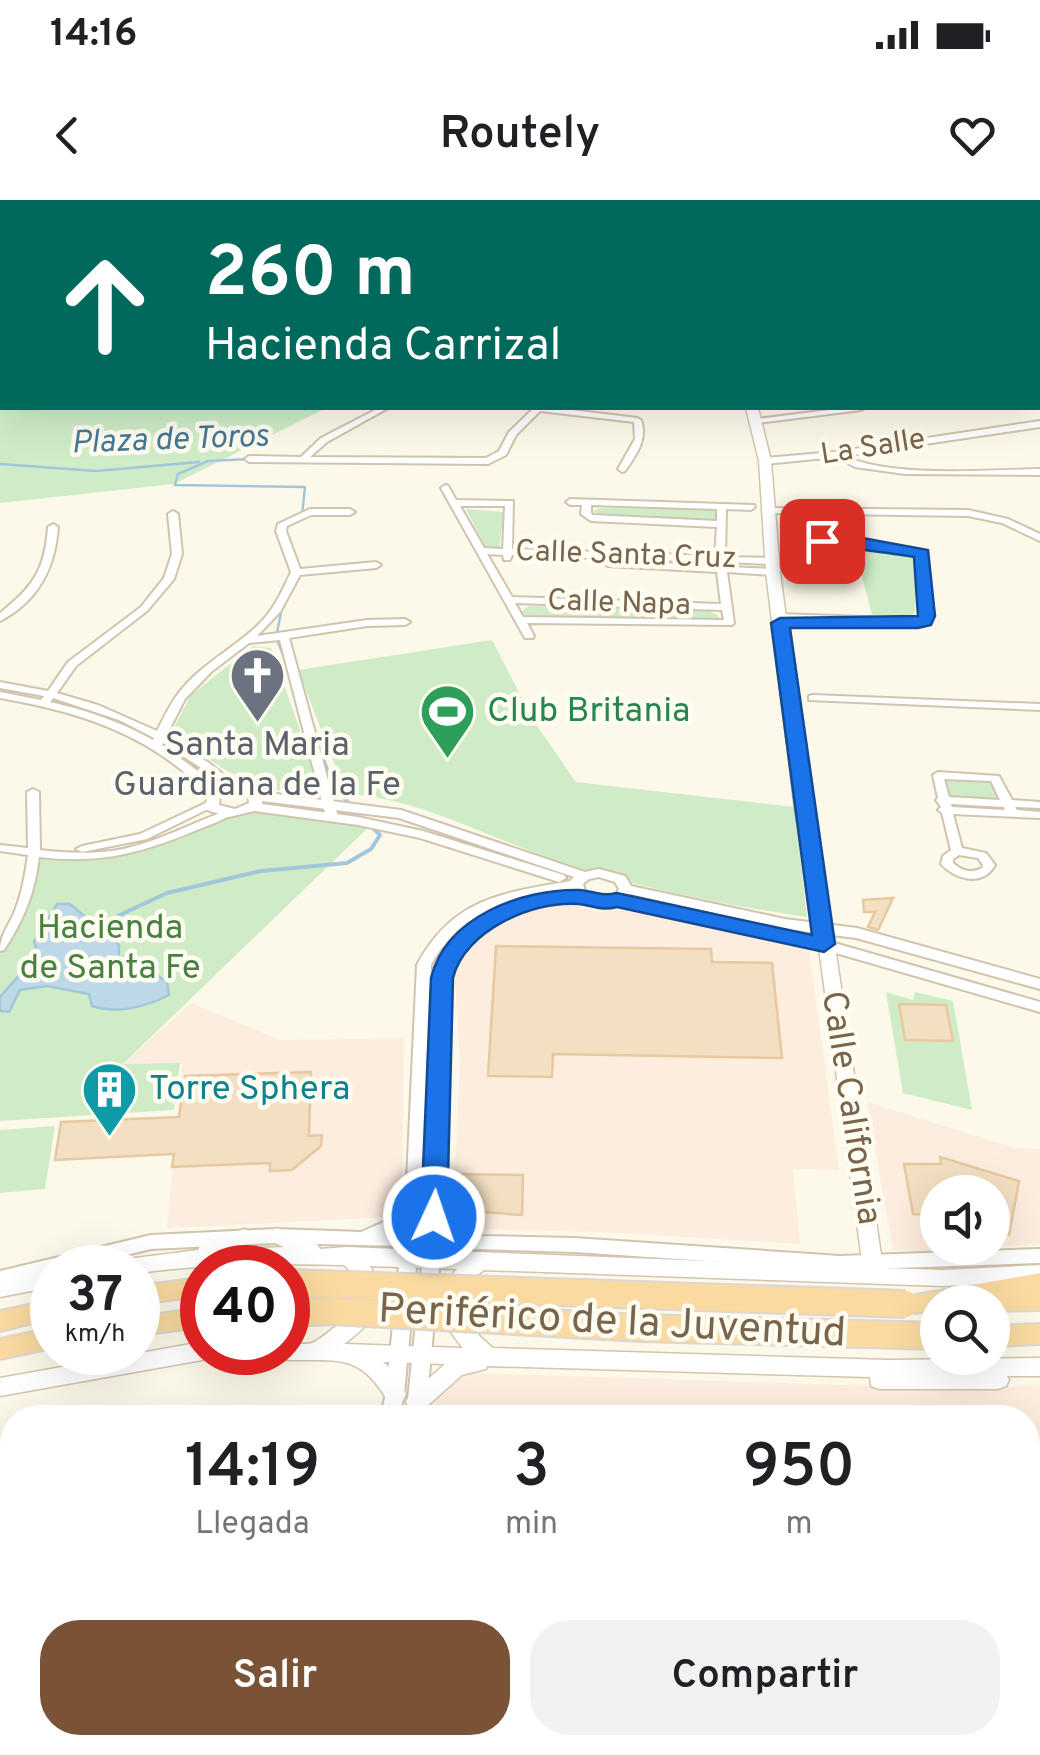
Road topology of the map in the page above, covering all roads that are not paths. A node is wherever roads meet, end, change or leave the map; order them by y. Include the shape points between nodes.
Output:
1 (380, 410) edge
2 (536, 410) edge
3 (555, 410) edge
4 (826, 410) edge
5 (755, 414) edge
6 (1040, 424) edge
7 (304, 457) junction
8 (840, 457) junction
9 (248, 459) dead end
10 (765, 461) junction
11 (622, 468) dead end
12 (1040, 472) edge
13 (446, 488) dead end
14 (570, 502) dead end
15 (587, 503) junction
16 (454, 504) junction
17 (722, 506) junction
18 (750, 507) dead end
19 (770, 511) junction
20 (350, 512) dead end
21 (173, 514) dead end
22 (721, 524) junction
23 (53, 527) dead end
24 (1038, 537) edge
25 (822, 541) dead end
26 (1020, 544) dead end
27 (483, 555) junction
28 (507, 556) junction
29 (720, 564) junction
30 (376, 565) dead end
31 (773, 566) junction
32 (296, 572) junction
33 (510, 600) junction
34 (727, 608) junction
35 (0, 618) edge
36 (521, 620) junction
37 (780, 620) junction
38 (405, 622) dead end
39 (529, 636) dead end
40 (284, 638) junction
41 (250, 640) junction
42 (0, 685) edge
43 (0, 695) edge
44 (48, 698) junction
45 (814, 698) dead end
46 (1040, 706) edge
47 (158, 740) junction
48 (232, 786) junction
49 (32, 792) dead end
50 (212, 799) junction
51 (255, 802) junction
52 (943, 805) junction
53 (1040, 806) edge
54 (1011, 809) junction
55 (332, 812) junction
56 (228, 814) junction
57 (1040, 816) edge
58 (378, 817) junction
59 (0, 840) edge
60 (0, 848) edge
61 (31, 849) junction
62 (957, 851) dead end
63 (527, 870) junction
64 (579, 885) junction
65 (529, 892) junction
66 (621, 894) junction
67 (824, 936) junction
68 (0, 947) edge
69 (976, 966) junction
70 (1040, 984) edge
71 (974, 988) junction
72 (441, 1006) junction
73 (1040, 1007) edge
74 (420, 1008) junction
75 (437, 1147) junction
76 (416, 1148) junction
77 (436, 1193) junction
78 (414, 1204) junction
79 (277, 1236) junction
80 (244, 1237) junction
81 (224, 1245) edge
82 (410, 1249) junction
83 (342, 1250) junction
84 (432, 1250) junction
85 (485, 1251) junction
86 (310, 1252) edge
87 (1040, 1256) edge
88 (874, 1268) junction
89 (1040, 1273) edge
90 (0, 1278) edge
91 (1040, 1282) edge
92 (30, 1283) edge
93 (310, 1283) edge
94 (1010, 1288) edge
95 (0, 1289) edge
96 (1010, 1301) edge
97 (1040, 1301) edge
98 (920, 1304) edge
99 (310, 1313) edge
100 (30, 1314) edge
101 (0, 1321) edge
102 (1040, 1334) edge
103 (1010, 1335) edge
104 (920, 1336) edge
105 (30, 1343) edge
106 (0, 1349) edge
107 (310, 1350) edge
108 (317, 1350) junction
109 (354, 1352) junction
110 (400, 1354) junction
111 (424, 1354) junction
112 (180, 1355) edge
113 (487, 1356) junction
114 (518, 1357) junction
115 (600, 1360) junction
116 (1040, 1366) edge
117 (1040, 1378) edge
118 (0, 1386) edge
119 (396, 1394) junction
120 (393, 1405) edge
121 (417, 1405) edge
122 (421, 1405) edge

1 - 7 street
2 - 7 street via 503,453 488,460
3 - 11 street via 638,420 638,442
4 - 5 street
5 - 10 main road, Calle California
6 - 8 street, La Salle
7 - 9 street
8 - 10 street, La Salle
8 - 12 street via 880,469
10 - 19 main road, Calle California
13 - 16 street
14 - 15 street
15 - 17 street
15 - 22 street via 592,518
16 - 27 street
16 - 28 street via 510,503
17 - 18 street
17 - 22 street
19 - 24 street via 968,513 1005,520
19 - 31 main road, Calle California
20 - 32 street via 310,512 282,524
21 - 44 street via 176,554 169,579 144,609 72,664
22 - 29 street
23 - 35 street via 46,573
24 - 26 street
25 - 37 street via 922,554 925,622
27 - 28 street, Calle Santa Cruz
27 - 33 street
28 - 29 street, Calle Santa Cruz
29 - 31 street, Calle Santa Cruz
29 - 34 street
30 - 32 street
31 - 37 main road, Calle California
32 - 41 street via 275,616
33 - 34 street, Calle Napa
33 - 36 street
34 - 36 street via 731,621 721,626
36 - 39 street
37 - 67 main road, Calle California
38 - 40 street
40 - 41 street
40 - 55 street
41 - 47 street via 188,687
42 - 44 street
43 - 44 street
44 - 47 street
45 - 46 street
47 - 48 street
47 - 50 street via 199,776
48 - 50 street
48 - 51 street via 248,788
49 - 61 street
50 - 56 street
50 - 61 street via 167,827 120,843
51 - 55 street
51 - 56 street
52 - 54 street
52 - 54 street via 938,775 988,776 999,781
52 - 62 street
53 - 54 street
54 - 57 street
55 - 58 street
56 - 61 street via 123,852 62,857
58 - 63 street
58 - 64 street
59 - 61 street
60 - 61 street
61 - 68 street via 28,898
63 - 64 street
63 - 65 street via 536,882
64 - 65 street
64 - 66 street via 602,904
64 - 66 street via 599,872 614,876
64 - 72 street via 472,929 446,960
65 - 74 street via 482,907 440,939 422,972
66 - 67 street
67 - 69 street
67 - 71 street
67 - 88 main road, Calle California
69 - 70 street
69 - 71 street
71 - 73 street
72 - 74 street
72 - 75 street
74 - 76 street
75 - 76 street
75 - 77 street
76 - 78 street
77 - 84 street
77 - 85 street via 458,1232
78 - 82 street
78 - 83 street via 392,1226
79 - 80 street
79 - 83 main road
79 - 83 street
80 - 81 main road
80 - 90 street via 151,1242
82 - 83 main road
82 - 84 main road
82 - 110 street
83 - 86 main road
83 - 108 main road via 367,1276 369,1303 352,1329
84 - 85 main road
84 - 111 street
85 - 88 main road
85 - 113 main road via 460,1276 450,1313 462,1336
87 - 88 street
88 - 89 main road via 944,1278
91 - 94 highway, Periférico de la Juventud
92 - 95 main road
93 - 98 highway, Periférico de la Juventud, bridge
96 - 97 highway
99 - 104 highway, Periférico de la Juventud, bridge
100 - 101 highway
102 - 103 highway
105 - 106 highway
107 - 108 main road
108 - 109 main road
109 - 110 main road
109 - 119 main road
110 - 111 main road
110 - 119 street
111 - 113 main road
111 - 121 street
112 - 118 main road
113 - 114 main road
114 - 115 main road
114 - 122 main road via 456,1368
115 - 116 main road via 888,1369
115 - 117 main road via 704,1375
119 - 120 street

